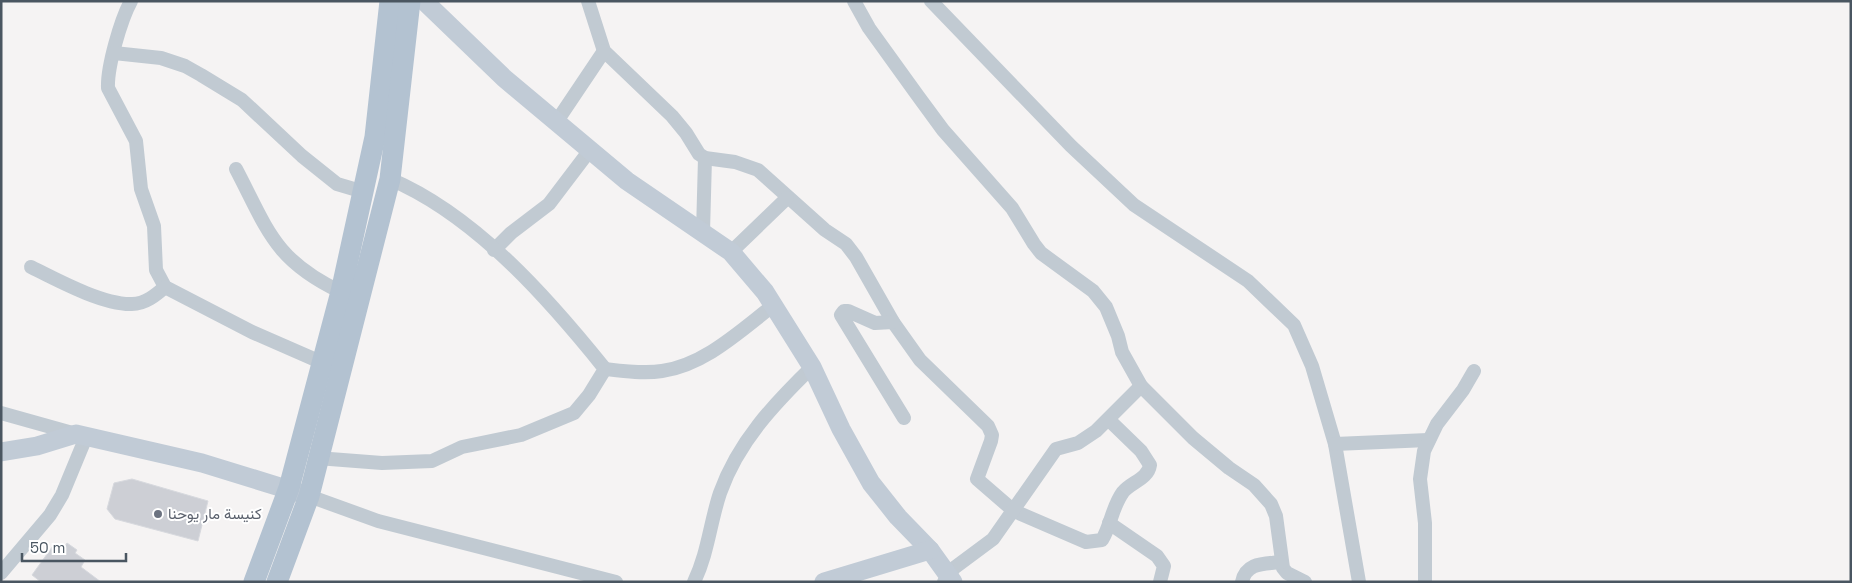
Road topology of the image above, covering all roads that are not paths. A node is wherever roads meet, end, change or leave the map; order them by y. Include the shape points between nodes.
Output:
1 (131, 1) edge
2 (390, 1) edge
3 (410, 1) edge
4 (424, 1) edge
5 (588, 1) edge
6 (854, 1) edge
7 (931, 1) edge
8 (604, 51) junction
9 (114, 53) junction
10 (557, 121) junction
11 (590, 150) junction
12 (705, 158) junction
13 (236, 169) dead end
14 (390, 179) junction
15 (364, 192) junction
16 (788, 198) junction
17 (703, 232) junction
18 (494, 250) junction
19 (731, 252) junction
20 (31, 267) dead end
21 (165, 287) junction
22 (341, 292) junction
23 (774, 305) junction
24 (893, 322) junction
25 (323, 363) junction
26 (812, 367) junction
27 (605, 369) junction
28 (1474, 370) dead end
29 (1141, 386) junction
30 (1, 413) edge
31 (904, 418) dead end
32 (1109, 420) junction
33 (81, 435) junction
34 (1428, 440) junction
35 (1335, 444) junction
36 (1, 452) edge
37 (317, 458) junction
38 (289, 488) junction
39 (309, 496) junction
40 (1014, 511) junction
41 (1109, 524) junction
42 (930, 550) junction
43 (1281, 562) junction
44 (1, 573) edge
45 (948, 580) edge
46 (254, 582) edge
47 (277, 582) edge
48 (616, 582) edge
49 (694, 582) edge
50 (824, 582) edge
51 (1160, 582) edge
52 (1242, 582) edge
53 (1305, 582) edge
54 (1359, 582) edge
55 (1425, 582) edge

1 - 9 street
2 - 15 main road via 375,138
3 - 14 main road
4 - 10 main road via 504,78
5 - 8 street
6 - 29 street via 869,28 943,130 1012,208 1041,253 1093,291 1106,307 1122,352
7 - 35 street via 1070,146 1134,205 1248,281 1294,325 1312,366
8 - 10 street
8 - 12 street via 672,116
9 - 15 street via 147,55 185,66 242,100 337,184
9 - 21 street via 108,88 136,141 143,198 154,226 156,270
10 - 11 main road
11 - 17 main road via 627,181
11 - 18 street via 549,204
12 - 16 street via 735,162 758,170
12 - 17 street
13 - 22 street via 262,222 283,252 316,280
14 - 18 street via 444,208
14 - 37 main road
15 - 22 main road
16 - 19 street
16 - 24 street via 846,244
17 - 19 main road
18 - 27 street via 547,301
19 - 23 main road
20 - 21 street via 78,290 131,304 154,297
21 - 25 street via 252,332
22 - 25 main road
23 - 26 main road
23 - 27 street via 699,359 662,372
24 - 31 street via 875,323 848,311 841,315
24 - 40 street via 920,360 988,426 991,442 977,479
25 - 38 main road
26 - 42 main road via 871,483
26 - 49 street via 759,422 736,455 720,494
27 - 37 street via 574,413 521,435 462,447 432,461 382,464
28 - 34 street
29 - 32 street
29 - 43 street via 1193,438 1264,494 1276,516
30 - 33 street
32 - 40 street via 1084,440 1056,449
32 - 41 street via 1141,451 1150,465 1147,474 1124,491
33 - 36 main road
33 - 38 main road via 202,463
33 - 44 street via 62,495 50,515
34 - 35 street
34 - 55 street via 1420,479 1425,523
35 - 54 street
37 - 39 main road
38 - 39 main road
38 - 46 main road
39 - 47 main road
39 - 48 street via 378,521
40 - 41 street via 1092,543 1102,540
40 - 45 street via 993,539 954,568
41 - 51 street via 1158,556 1164,566
42 - 45 main road
42 - 50 main road
43 - 52 street via 1252,566
43 - 53 street via 1287,573

